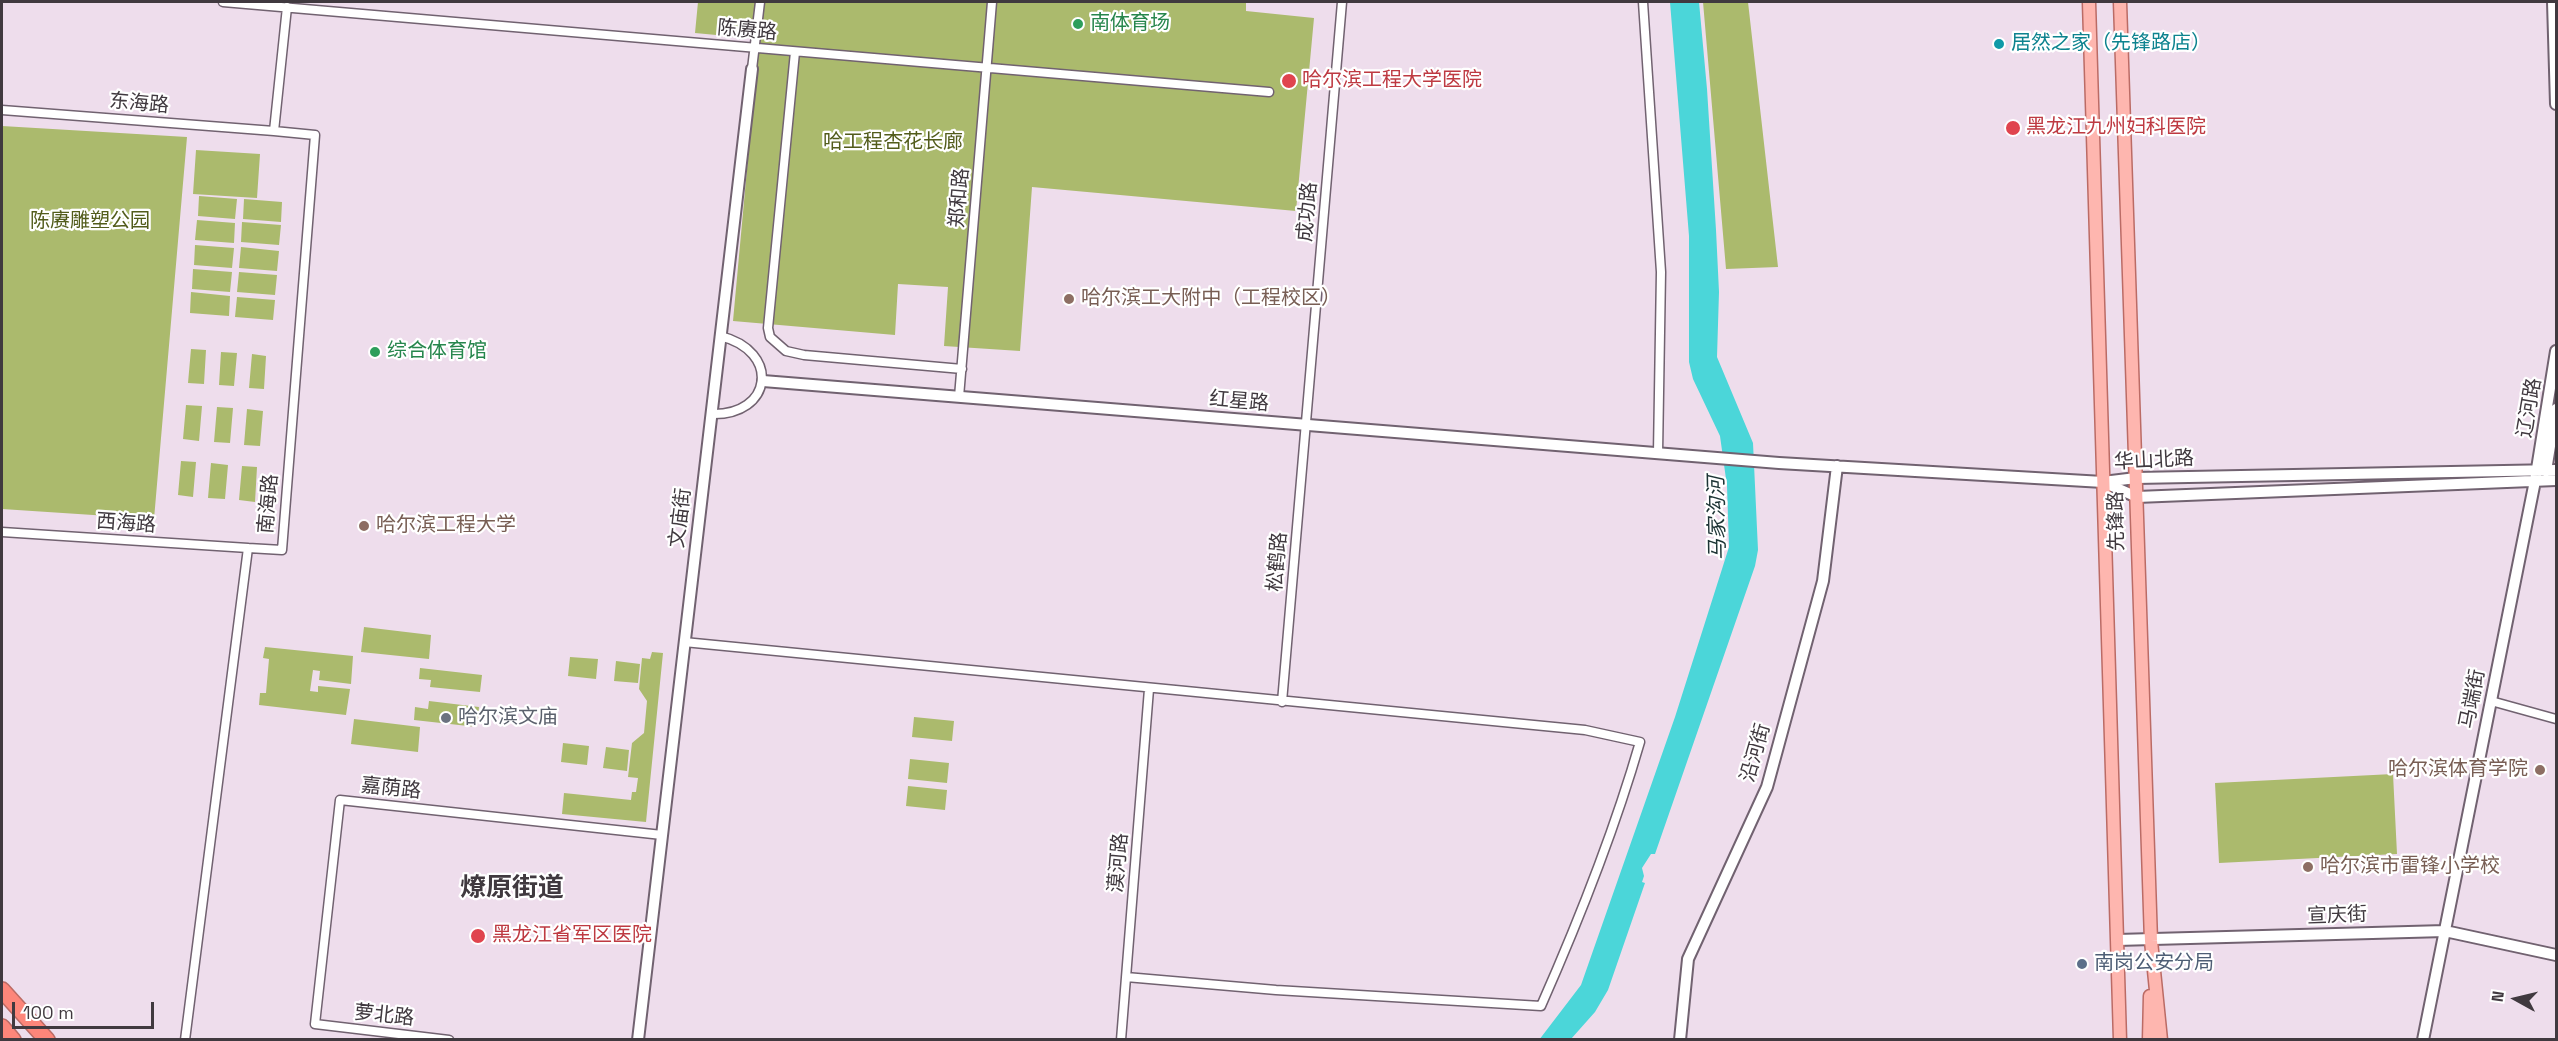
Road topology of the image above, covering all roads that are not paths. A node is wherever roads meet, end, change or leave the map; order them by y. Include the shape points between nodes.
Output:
1 (223, 2) edge
2 (760, 2) edge
3 (992, 2) edge
4 (1342, 2) edge
5 (1643, 2) edge
6 (2089, 2) edge
7 (2120, 2) edge
8 (2553, 2) edge
9 (287, 7) junction
10 (754, 48) junction
11 (795, 52) junction
12 (987, 68) junction
13 (752, 69) joint
14 (1269, 92) dead end
15 (2556, 104) edge
16 (2, 110) edge
17 (274, 131) junction
18 (720, 336) junction
19 (2556, 351) edge
20 (962, 369) junction
21 (763, 381) junction
22 (959, 397) junction
23 (2556, 409) edge
24 (711, 414) junction
25 (1307, 425) junction
26 (1658, 453) junction
27 (1837, 466) junction
28 (2543, 473) edge
29 (2136, 478) junction
30 (2556, 480) edge
31 (2103, 482) junction
32 (2137, 497) junction
33 (2, 532) edge
34 (248, 548) junction
35 (684, 642) junction
36 (1149, 689) junction
37 (2491, 701) junction
38 (1282, 702) junction
39 (2556, 719) edge
40 (662, 835) junction
41 (2445, 931) junction
42 (2117, 940) junction
43 (2151, 940) junction
44 (2556, 955) edge
45 (1126, 977) junction
46 (2, 990) edge
47 (315, 1024) joint
48 (2, 1027) edge
49 (438, 1039) edge
50 (13, 1040) edge
51 (47, 1040) edge
52 (185, 1040) edge
53 (449, 1040) edge
54 (638, 1040) edge
55 (1121, 1040) edge
56 (1680, 1040) edge
57 (2120, 1040) edge
58 (2149, 1040) edge
59 (2161, 1040) edge
60 (2423, 1040) edge

1 - 9 street, 陈赓路
2 - 10 street, 文庙街
3 - 12 street, 郑和路
4 - 25 street, 成功路
5 - 26 street via 1660,272
6 - 31 main road, 先锋路
7 - 29 main road, 先锋路
8 - 15 main road
9 - 10 street, 陈赓路
9 - 17 street
10 - 11 street, 陈赓路
10 - 13 street, 文庙街
11 - 12 street, 陈赓路
11 - 20 street via 770,337 786,351 804,355
12 - 14 street, 陈赓路
12 - 20 street, 郑和路
13 - 18 main road, 文庙街
16 - 17 street, 东海路
17 - 34 street, 南海路 via 315,135 282,550
18 - 21 street via 745,345 758,359
18 - 24 main road, 文庙街
19 - 28 main road, 辽河路
20 - 22 street, 郑和路
21 - 22 main road, 红星路
21 - 24 street via 756,396 743,409 726,415
22 - 25 main road, 红星路
23 - 28 main road, 辽河路
24 - 35 main road, 文庙街
25 - 26 main road, 红星路
25 - 38 street, 松鹤路
26 - 27 main road, 红星路
27 - 31 main road, 红星路
27 - 56 main road, 沿河街 via 1823,581 1767,787 1688,959
28 - 29 main road, 华山北路
28 - 30 main road, 华山北路
28 - 32 main road, 华山北路
28 - 37 main road, 马端街
29 - 31 main road, 华山北路
29 - 32 main road, 先锋路
31 - 32 main road, 华山北路
31 - 42 main road, 先锋路
32 - 43 main road, 先锋路
33 - 34 street, 西海路
34 - 52 street, 南海路
35 - 36 street
35 - 40 main road, 文庙街
36 - 38 street
36 - 45 street, 漠河路
37 - 39 street
37 - 41 main road, 马端街
38 - 45 street via 1585,730 1640,742 1622,804 1573,933 1540,1006
40 - 47 street, 嘉荫路 via 340,800
40 - 54 main road, 文庙街
41 - 43 main road, 宣庆街
41 - 44 main road, 宣庆街
41 - 60 main road, 马端街
42 - 43 main road, 宣庆街
42 - 57 main road, 先锋路
43 - 58 main road
43 - 59 main road, 先锋路
45 - 55 street, 漠河路
46 - 51 highway
47 - 49 street, 萝北路
48 - 50 highway
49 - 53 street, 萝北路

